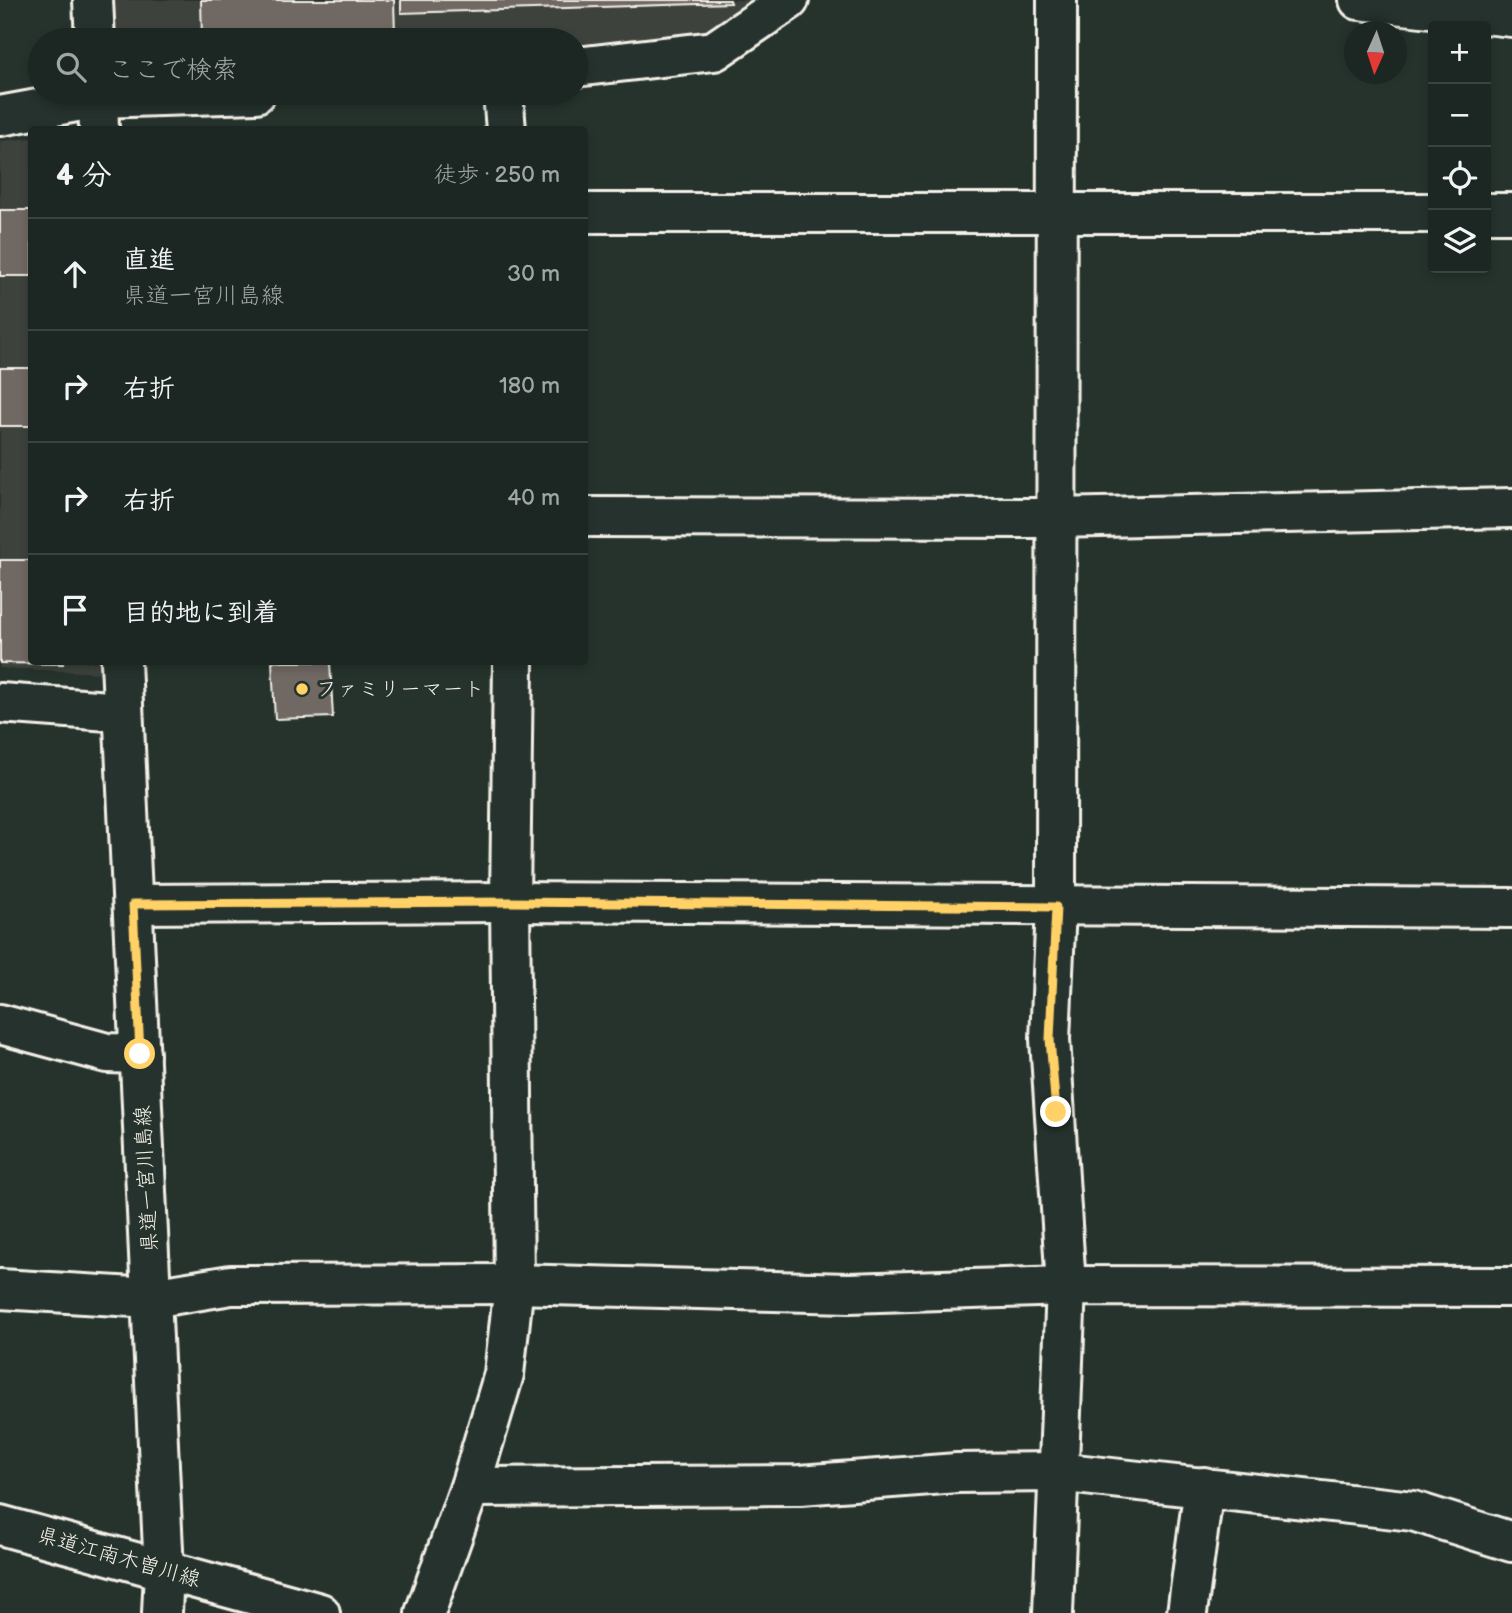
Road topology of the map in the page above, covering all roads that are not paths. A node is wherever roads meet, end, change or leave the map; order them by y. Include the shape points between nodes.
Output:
1 (93, 0) edge
2 (789, 0) edge
3 (1057, 0) edge
4 (1359, 0) edge
5 (1512, 17) edge
6 (94, 28) edge
7 (588, 65) edge
8 (121, 105) edge
9 (504, 105) edge
10 (98, 107) edge
11 (0, 116) edge
12 (506, 126) edge
13 (588, 213) edge
14 (1428, 213) edge
15 (1491, 213) edge
16 (1512, 213) edge
17 (1055, 214) junction
18 (1512, 508) edge
19 (588, 517) edge
20 (1055, 519) junction
21 (121, 665) edge
22 (513, 665) edge
23 (0, 703) edge
24 (123, 712) junction
25 (510, 902) junction
26 (133, 904) junction
27 (1056, 907) junction
28 (1512, 908) edge
29 (0, 1024) edge
30 (140, 1054) junction
31 (514, 1284) junction
32 (1066, 1286) junction
33 (1512, 1287) edge
34 (0, 1289) edge
35 (152, 1298) junction
36 (1058, 1472) junction
37 (470, 1487) junction
38 (1204, 1487) junction
39 (0, 1525) edge
40 (1512, 1542) edge
41 (164, 1571) junction
42 (162, 1613) edge
43 (320, 1613) edge
44 (425, 1613) edge
45 (1053, 1613) edge
46 (1187, 1613) edge

1 - 6 street
2 - 7 street via 714,51
3 - 17 street
4 - 5 street
8 - 10 street
9 - 12 street
10 - 11 street
13 - 17 street
14 - 17 street
15 - 16 street
17 - 20 street
18 - 20 street
19 - 20 street
20 - 27 street
21 - 24 street, 県道一宮川島線
22 - 25 street
23 - 24 street
24 - 26 street, 県道一宮川島線
25 - 26 street
25 - 27 street
25 - 31 street
26 - 30 street, 県道一宮川島線
27 - 28 street
27 - 32 street via 1050,1039
29 - 30 street via 107,1053
30 - 35 street, 県道一宮川島線
31 - 32 street via 849,1293
31 - 35 street via 232,1285
31 - 37 street via 504,1374
32 - 33 street
32 - 36 street
34 - 35 street
35 - 41 street, 県道一宮川島線
36 - 37 street via 957,1473 800,1485
36 - 38 street
36 - 45 street
37 - 44 street
38 - 40 street via 1413,1511
38 - 46 street
39 - 41 street, 県道江南木曽川線
41 - 42 street, 県道一宮川島線
41 - 43 street, 県道江南木曽川線

